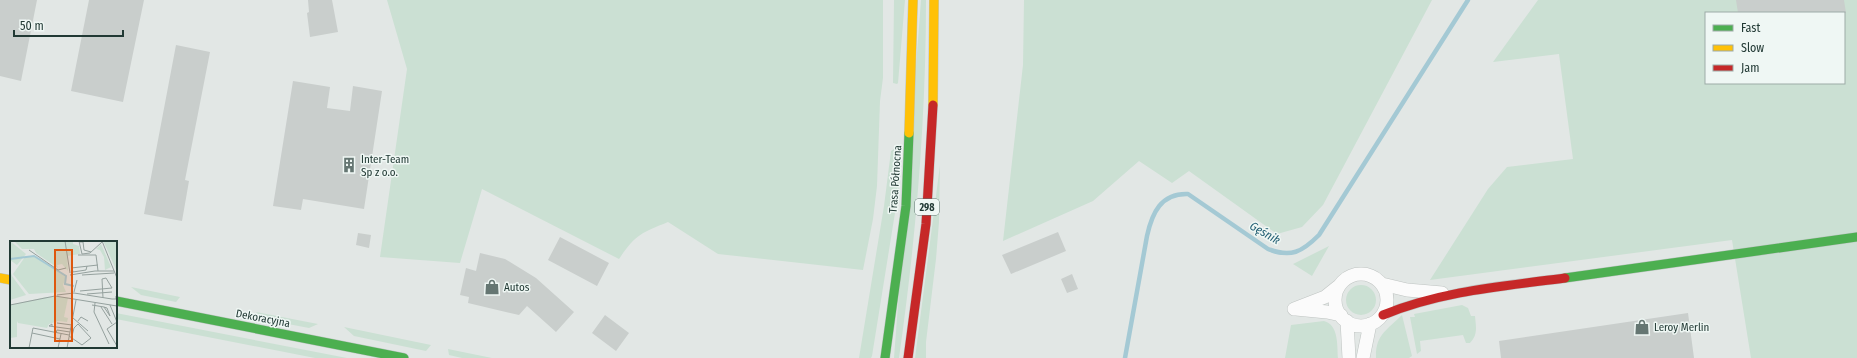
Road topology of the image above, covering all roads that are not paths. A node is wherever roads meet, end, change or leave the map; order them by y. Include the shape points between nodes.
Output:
1 (913, 0) edge
2 (934, 0) edge
3 (1857, 237) edge
4 (0, 278) edge
5 (10, 280) edge
6 (1382, 284) junction
7 (1340, 285) junction
8 (1454, 293) junction
9 (117, 301) edge
10 (1383, 315) junction
11 (1344, 318) junction
12 (1370, 324) junction
13 (889, 338) junction
14 (404, 358) edge
15 (882, 358) edge
16 (885, 358) edge
17 (908, 358) edge
18 (1349, 358) edge
19 (1363, 358) edge

1 - 13 street, Trasa Północna / 298 via 906,206
2 - 17 street, 298 via 933,103 927,207
3 - 8 street
4 - 5 street
6 - 7 street via 1369,275 1361,274 1353,275
6 - 8 street via 1407,290
6 - 10 street via 1387,299
7 - 11 street via 1335,300
7 - 11 street via 1325,297 1294,309 1327,312
8 - 10 street via 1407,305
9 - 14 street, Dekoracyjna
10 - 12 street
11 - 12 street via 1362,326
11 - 18 street
12 - 19 street
13 - 15 street
13 - 16 street, Trasa Północna / 298

